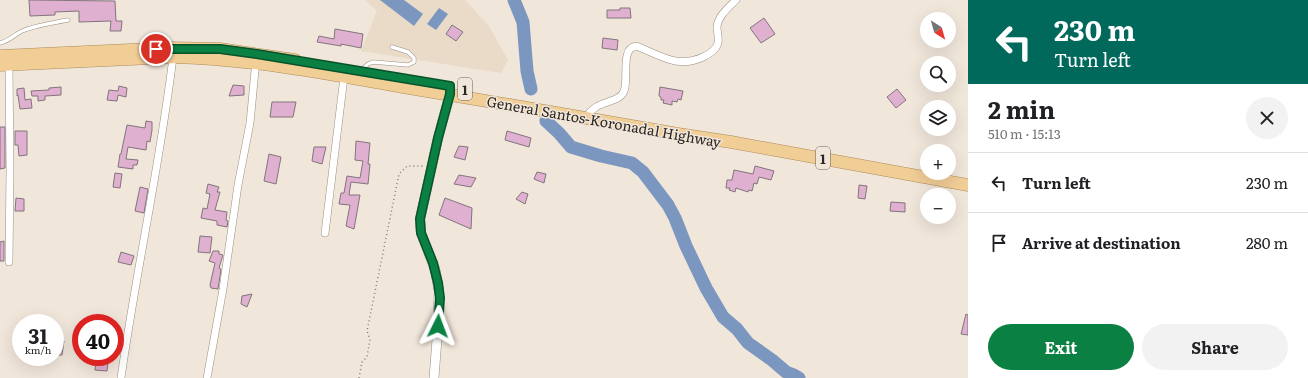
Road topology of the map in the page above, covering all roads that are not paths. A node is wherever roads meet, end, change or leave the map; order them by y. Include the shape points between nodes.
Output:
1 (736, 0) edge
2 (68, 20) dead end
3 (0, 43) edge
4 (392, 47) dead end
5 (126, 54) junction
6 (0, 56) edge
7 (173, 57) junction
8 (257, 58) junction
9 (4, 65) edge
10 (358, 72) junction
11 (344, 77) junction
12 (450, 90) junction
13 (590, 112) junction
14 (920, 169) edge
15 (956, 175) edge
16 (968, 177) edge
17 (968, 185) edge
18 (325, 234) dead end
19 (9, 262) dead end
20 (121, 378) edge
21 (207, 378) edge
22 (434, 378) edge

1 - 13 street via 720,16 717,44 708,55 678,62 666,60 636,46 632,47 627,57 626,87 623,94
2 - 3 lane via 36,26
4 - 10 lane via 411,53 414,62 408,65 374,62
5 - 6 highway, General Santos-Koronadal Highway / 1
5 - 7 highway, General Santos-Koronadal Highway / 1
5 - 8 highway, General Santos-Koronadal Highway / 1 via 172,48 220,49
5 - 9 highway, General Santos-Koronadal Highway / 1
7 - 8 highway, General Santos-Koronadal Highway / 1
7 - 20 street
8 - 10 highway, General Santos-Koronadal Highway / 1
8 - 11 highway, General Santos-Koronadal Highway / 1
8 - 21 street via 250,123
9 - 19 street via 10,170
10 - 12 highway, General Santos-Koronadal Highway / 1
11 - 12 highway, General Santos-Koronadal Highway / 1
11 - 18 street
12 - 13 highway, General Santos-Koronadal Highway / 1
12 - 17 highway, General Santos-Koronadal Highway / 1 via 678,134
12 - 22 street via 422,206 420,226 435,269 439,291
13 - 14 highway, General Santos-Koronadal Highway / 1
15 - 16 highway

